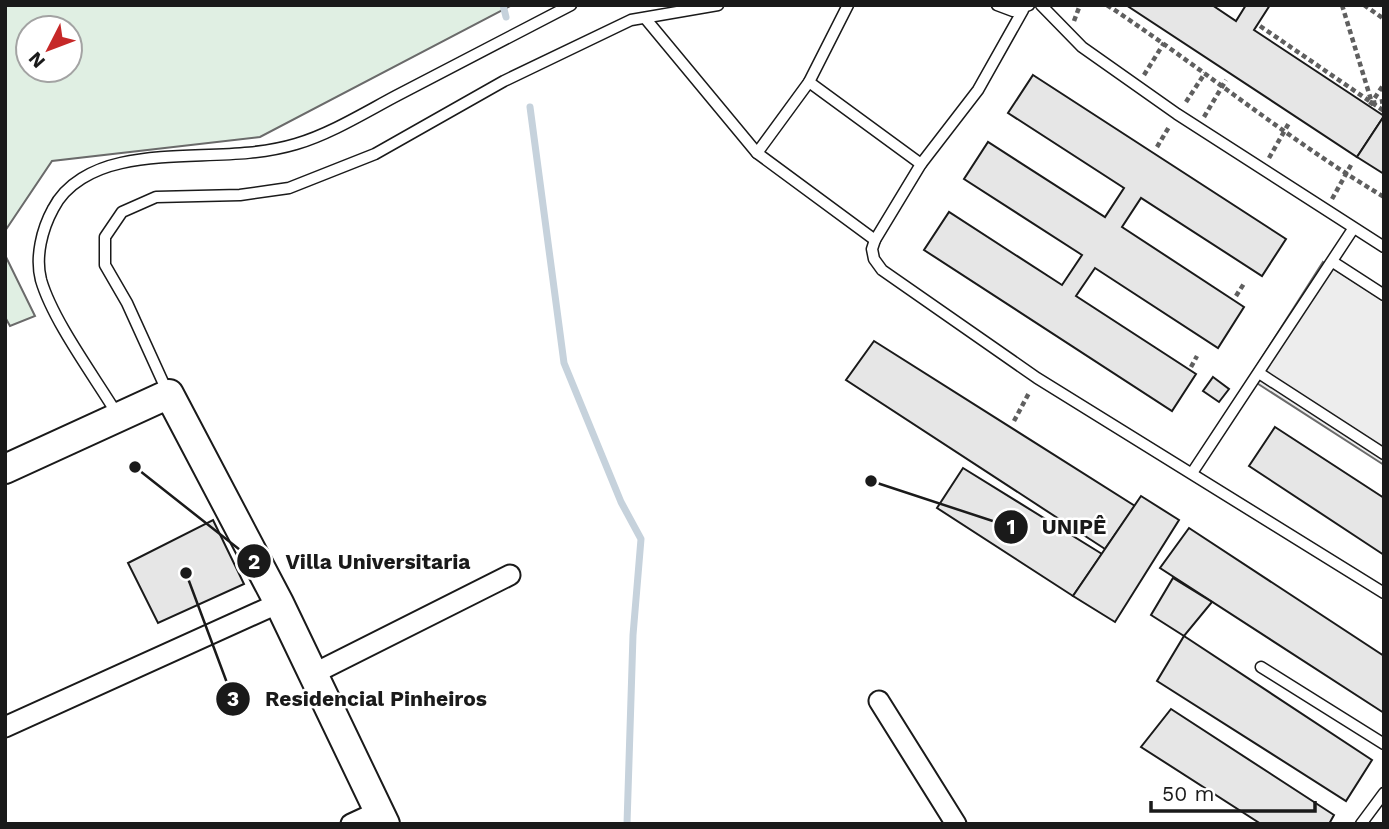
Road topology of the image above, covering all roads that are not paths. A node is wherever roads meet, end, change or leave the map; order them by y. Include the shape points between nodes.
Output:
1 (571, 5) edge
2 (718, 5) edge
3 (848, 5) edge
4 (997, 5) edge
5 (1041, 5) edge
6 (1026, 8) edge
7 (645, 18) junction
8 (809, 82) junction
9 (757, 153) junction
10 (920, 164) junction
11 (1353, 229) junction
12 (875, 240) junction
13 (1384, 247) edge
14 (1333, 262) junction
15 (1384, 295) edge
16 (1259, 373) junction
17 (169, 394) junction
18 (118, 417) junction
19 (1384, 454) edge
20 (5, 469) edge
21 (1192, 472) junction
22 (510, 575) dead end
23 (1384, 593) edge
24 (279, 603) junction
25 (1261, 667) dead end
26 (313, 674) junction
27 (879, 701) dead end
28 (5, 727) edge
29 (1384, 744) edge
30 (1384, 793) edge
31 (382, 817) edge
32 (351, 824) edge
33 (956, 824) edge
34 (1361, 824) edge

1 - 18 lane via 296,144 242,154 121,163 71,186 44,226 40,278 48,300
2 - 7 lane
3 - 8 lane
4 - 6 lane via 1013,11
5 - 11 lane via 1093,55
6 - 10 lane via 978,90
7 - 9 lane
7 - 17 lane via 631,20 504,81 375,153 301,184 240,195 156,197 122,212 105,237 105,265
8 - 9 lane
8 - 10 lane
9 - 12 lane
10 - 12 lane
11 - 13 lane
11 - 14 lane
12 - 21 lane via 872,249 881,270 1037,378
14 - 15 lane
14 - 16 lane
16 - 19 lane
16 - 21 lane
17 - 18 main road
17 - 24 main road
18 - 20 main road
21 - 23 lane
22 - 26 street
24 - 26 main road
24 - 28 street
25 - 29 lane
26 - 31 main road
27 - 33 street
30 - 34 lane
31 - 32 street

